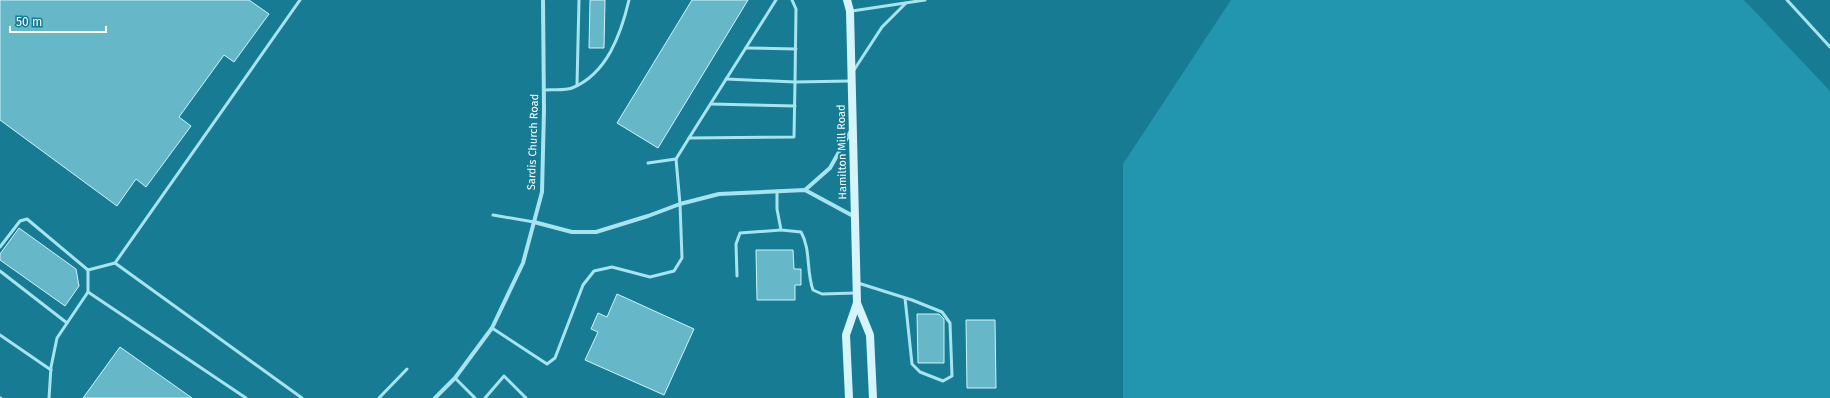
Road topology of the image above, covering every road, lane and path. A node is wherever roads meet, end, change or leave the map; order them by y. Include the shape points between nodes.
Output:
1 (300, 0) edge
2 (543, 0) edge
3 (579, 0) edge
4 (628, 0) edge
5 (776, 0) edge
6 (792, 0) edge
7 (847, 0) edge
8 (899, 0) edge
9 (925, 0) edge
10 (1787, 0) edge
11 (906, 3) junction
12 (850, 11) junction
13 (1830, 47) edge
14 (746, 48) junction
15 (796, 49) junction
16 (852, 77) junction
17 (726, 80) junction
18 (795, 82) junction
19 (577, 85) junction
20 (544, 90) junction
21 (711, 104) junction
22 (795, 106) junction
23 (852, 128) junction
24 (689, 138) junction
25 (676, 159) junction
26 (648, 164) dead end
27 (805, 190) junction
28 (777, 191) junction
29 (680, 204) junction
30 (493, 215) dead end
31 (855, 217) junction
32 (534, 222) junction
33 (781, 230) junction
34 (0, 246) edge
35 (115, 263) junction
36 (88, 270) junction
37 (0, 271) edge
38 (737, 276) dead end
39 (857, 282) junction
40 (88, 292) junction
41 (857, 293) junction
42 (905, 298) junction
43 (857, 303) junction
44 (67, 323) junction
45 (492, 328) junction
46 (0, 335) edge
47 (407, 369) dead end
48 (51, 370) junction
49 (456, 378) junction
50 (49, 398) edge
51 (246, 398) edge
52 (302, 398) edge
53 (379, 398) edge
54 (435, 398) edge
55 (475, 398) edge
56 (486, 398) edge
57 (526, 398) edge
58 (848, 398) edge
59 (873, 398) edge

1 - 35 lane
2 - 20 street, Sardis Church Road
3 - 19 lane
4 - 19 lane via 623,25 607,58 588,78
5 - 14 lane
6 - 15 lane via 796,9
7 - 12 main road, Hamilton Mill Road
8 - 11 lane
9 - 11 lane
10 - 13 lane
11 - 12 lane
11 - 16 lane via 882,27
12 - 16 main road, Hamilton Mill Road
14 - 15 lane
14 - 17 lane
15 - 18 lane
16 - 18 lane
16 - 23 main road, Hamilton Mill Road
17 - 18 lane
17 - 21 lane
18 - 22 lane
19 - 20 lane via 571,89
20 - 32 street, Sardis Church Road via 542,192
21 - 22 lane
21 - 24 lane
22 - 24 lane via 794,137
23 - 27 street via 830,168
23 - 31 main road, Hamilton Mill Road
24 - 25 lane
25 - 26 lane
25 - 29 lane
27 - 28 street
27 - 31 street
28 - 29 street via 719,194
28 - 33 lane
29 - 32 street via 596,232 572,232
29 - 45 lane via 682,258 674,271 650,277 612,267 594,271 582,285 555,358 547,364
30 - 32 lane
31 - 39 main road, Hamilton Mill Road
32 - 45 street, Sardis Church Road via 523,263
33 - 38 lane via 740,233 736,244
33 - 41 lane via 801,232 806,240 809,280 813,290 822,294
34 - 36 lane via 20,221 27,219
35 - 36 lane
35 - 52 lane
36 - 40 lane
37 - 44 lane
39 - 41 main road, Hamilton Mill Road
39 - 42 lane
40 - 44 lane
40 - 51 lane
41 - 43 main road, Hamilton Mill Road
42 - 42 lane via 942,312 950,323 952,376 943,381 920,372 912,364
43 - 58 main road, Hamilton Mill Road via 846,335
43 - 59 main road, Hamilton Mill Road via 870,335
44 - 48 lane via 57,338
45 - 49 street, Sardis Church Road
46 - 48 lane
47 - 53 lane
48 - 50 lane
49 - 54 street, Sardis Church Road
49 - 55 lane
56 - 57 lane via 504,376

